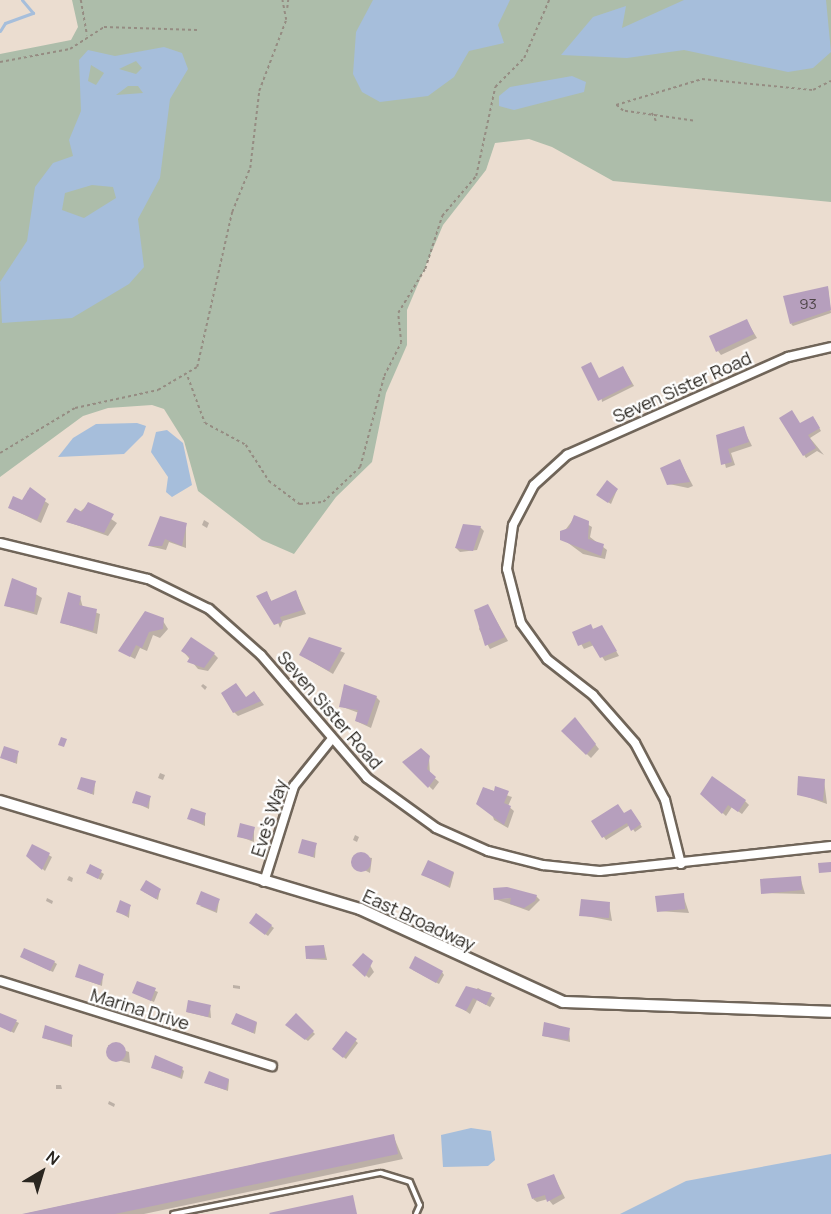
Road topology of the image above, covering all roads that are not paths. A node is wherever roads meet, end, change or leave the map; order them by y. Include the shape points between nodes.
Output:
1 (831, 347) edge
2 (0, 543) edge
3 (331, 740) junction
4 (0, 801) edge
5 (831, 846) edge
6 (681, 864) junction
7 (264, 882) junction
8 (0, 981) edge
9 (831, 1012) edge
10 (272, 1066) dead end
11 (173, 1214) edge
12 (416, 1214) edge

1 - 6 street, Seven Sister Road via 788,357 573,452 541,477 513,525 508,580 521,623 547,659 593,695 635,743 665,800
2 - 3 street, Seven Sister Road via 148,579 190,597 245,638
3 - 6 street, Seven Sister Road via 412,813 488,851 571,869
3 - 7 street, Eve's Way via 298,779
4 - 7 street, East Broadway
5 - 6 street, Seven Sister Road
7 - 9 street, East Broadway via 360,909 563,1002
8 - 10 street, Marina Drive
11 - 12 lane via 381,1173 410,1182 420,1205

